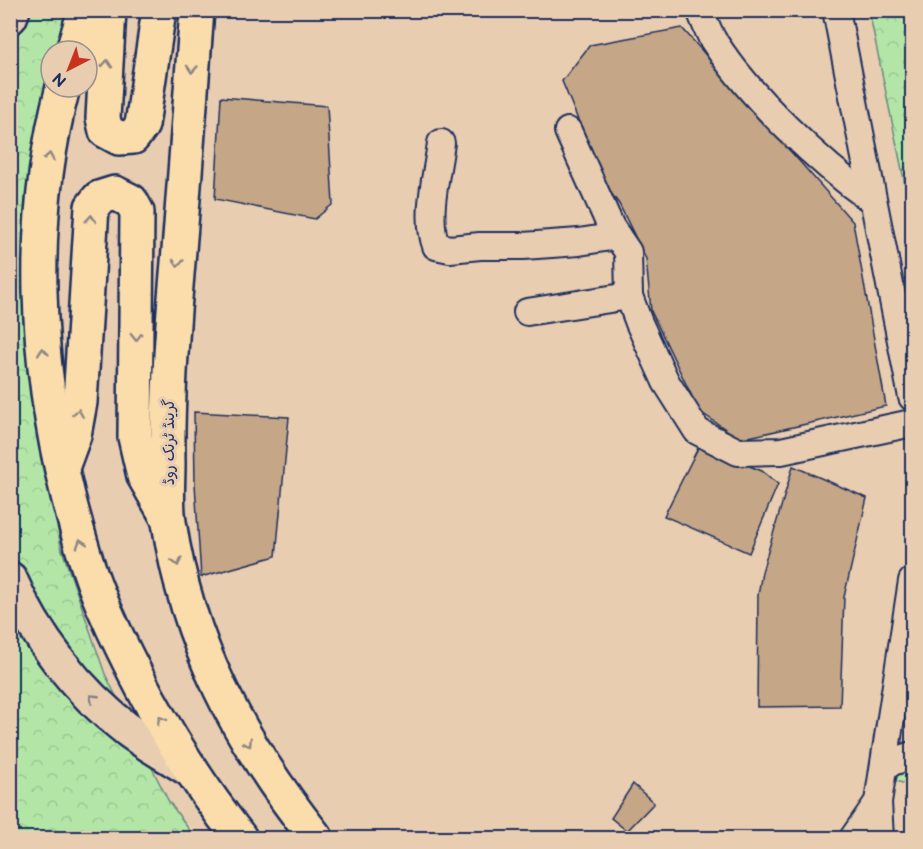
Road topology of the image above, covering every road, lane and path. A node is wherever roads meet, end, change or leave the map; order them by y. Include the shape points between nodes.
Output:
1 (13, 10) edge
2 (86, 10) edge
3 (109, 10) edge
4 (159, 10) edge
5 (197, 10) edge
6 (700, 10) edge
7 (836, 10) edge
8 (10, 17) edge
9 (77, 39) edge
10 (61, 99) edge
11 (568, 131) dead end
12 (441, 143) dead end
13 (873, 201) junction
14 (617, 236) junction
15 (629, 296) junction
16 (904, 308) edge
17 (527, 312) dead end
18 (912, 397) edge
19 (912, 423) edge
20 (62, 469) junction
21 (169, 519) junction
22 (10, 579) edge
23 (912, 581) edge
24 (912, 755) edge
25 (884, 765) junction
26 (190, 770) junction
27 (878, 802) junction
28 (240, 838) edge
29 (316, 838) edge
30 (853, 838) edge
31 (880, 838) edge

1 - 8 main road
2 - 9 highway
4 -> 3 highway via 142,125 133,137 119,138 106,131 103,118
5 -> 21 highway, گرینڈ ٹرنک روڈ via 170,355
6 - 13 street via 713,39 785,126
7 - 13 street
20 -> 10 highway via 47,395 40,253 46,177
11 - 14 street
12 - 14 street via 431,232 436,246 523,246
13 - 16 street
14 - 15 street via 628,252
15 - 17 street
15 - 19 street via 666,382 697,430 738,452 781,451
16 - 18 street
20 -> 21 highway via 80,402 92,207 99,198 115,193 131,201 137,212 135,437 144,476
26 -> 20 highway via 139,681 103,606 79,539
21 -> 29 highway, گرینڈ ٹرنک روڈ via 191,618 210,670 246,740
26 -> 22 main road via 129,730 90,697 50,650
23 - 25 street
24 - 25 street
25 - 27 street
26 - 28 highway
27 - 30 street
27 - 31 street

